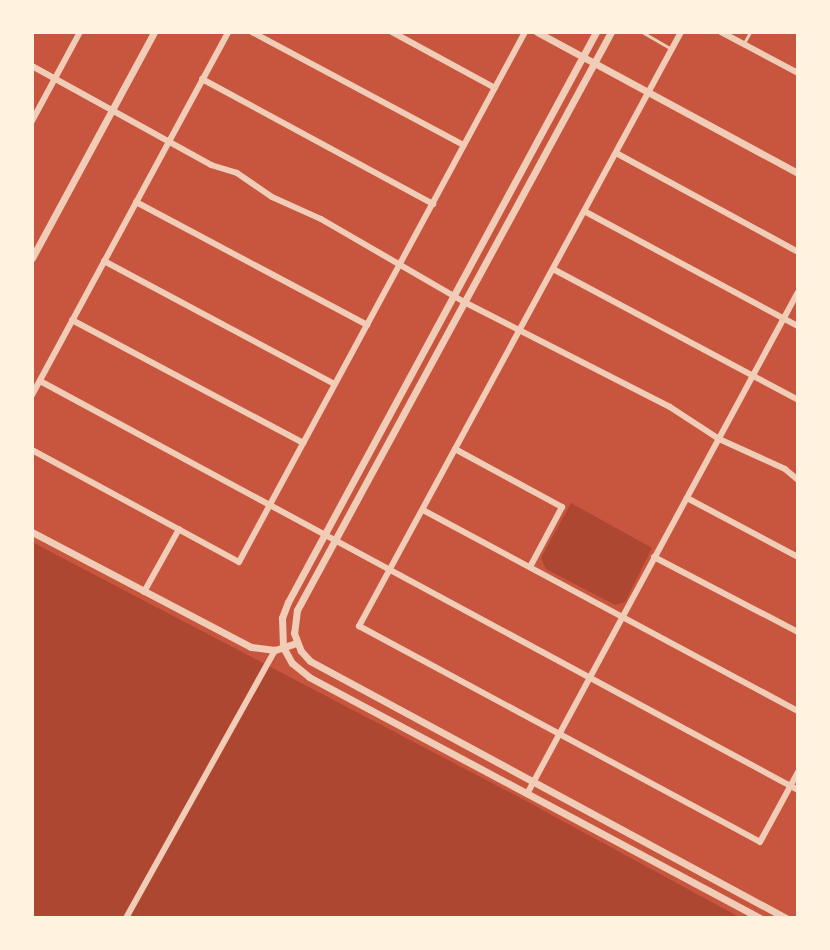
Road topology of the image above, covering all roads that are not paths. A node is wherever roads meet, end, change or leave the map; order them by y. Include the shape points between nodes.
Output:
1 (80, 32) edge
2 (154, 32) edge
3 (228, 32) edge
4 (252, 32) edge
5 (392, 32) edge
6 (525, 32) edge
7 (537, 32) edge
8 (596, 32) edge
9 (611, 32) edge
10 (642, 32) edge
11 (681, 32) edge
12 (721, 32) edge
13 (750, 32) edge
14 (743, 44) junction
15 (672, 49) junction
16 (583, 57) junction
17 (595, 63) junction
18 (32, 66) edge
19 (798, 73) edge
20 (202, 79) junction
21 (55, 80) junction
22 (495, 88) junction
23 (648, 92) junction
24 (111, 110) junction
25 (32, 121) edge
26 (168, 141) junction
27 (464, 145) junction
28 (616, 153) junction
29 (798, 173) edge
30 (136, 202) junction
31 (433, 204) junction
32 (584, 211) junction
33 (798, 252) edge
34 (32, 258) edge
35 (104, 261) junction
36 (400, 267) junction
37 (553, 269) junction
38 (798, 292) edge
39 (453, 295) junction
40 (466, 303) junction
41 (784, 319) junction
42 (72, 320) junction
43 (367, 325) junction
44 (798, 326) edge
45 (519, 331) junction
46 (752, 376) junction
47 (40, 381) junction
48 (334, 384) junction
49 (32, 395) edge
50 (798, 400) edge
51 (719, 439) junction
52 (303, 443) junction
53 (455, 449) junction
54 (32, 450) edge
55 (798, 480) edge
56 (687, 498) junction
57 (271, 504) junction
58 (423, 510) junction
59 (179, 529) junction
60 (32, 532) edge
61 (325, 533) junction
62 (337, 539) junction
63 (654, 557) junction
64 (798, 557) edge
65 (530, 567) junction
66 (391, 568) junction
67 (144, 593) junction
68 (622, 617) junction
69 (798, 632) edge
70 (296, 643) junction
71 (279, 648) junction
72 (590, 676) junction
73 (798, 711) edge
74 (559, 735) junction
75 (798, 772) edge
76 (534, 781) junction
77 (791, 786) junction
78 (798, 790) edge
79 (527, 794) junction
80 (598, 816) junction
81 (591, 829) junction
82 (126, 918) edge
83 (760, 918) edge
84 (786, 918) edge

1 - 21 street
2 - 24 street
3 - 20 street
4 - 27 street
5 - 22 street
6 - 22 street
7 - 16 street
8 - 16 street
9 - 17 street
10 - 15 lane
11 - 15 street
12 - 14 street
13 - 14 lane
14 - 19 street
15 - 23 street
16 - 17 street
16 - 39 street
17 - 23 street
17 - 40 street
18 - 21 street
20 - 26 street
20 - 31 street
21 - 24 street
21 - 25 street
22 - 27 street
23 - 28 street
23 - 29 street
24 - 26 street
24 - 34 street
26 - 30 street
26 - 36 street via 237,173
27 - 31 street
28 - 32 street
28 - 33 street
30 - 35 street
30 - 43 street
31 - 36 street
32 - 37 street
32 - 41 street
35 - 42 street
35 - 48 street
36 - 39 street
36 - 43 street
37 - 45 street
37 - 46 street
38 - 41 street
39 - 40 street
39 - 61 street
40 - 45 street
40 - 62 street
41 - 44 street
41 - 46 street
42 - 47 street
42 - 52 street
43 - 48 street
45 - 51 street via 670,407
45 - 53 street
46 - 50 street
46 - 51 street
47 - 49 street
47 - 57 street
48 - 52 street
51 - 55 street
51 - 56 street
52 - 57 street
53 - 58 street
53 - 65 street via 562,507
54 - 59 street
56 - 63 street
56 - 64 street
57 - 59 street via 239,562
57 - 61 street
58 - 65 street
58 - 66 street
59 - 67 street
60 - 67 street
61 - 62 street
61 - 71 street via 282,618
62 - 66 street
62 - 70 street via 297,610
63 - 68 street
63 - 69 street
65 - 68 street
66 - 72 street
66 - 74 street via 359,626
67 - 71 street via 251,647
68 - 72 street
68 - 73 street
70 - 71 street
70 - 76 street via 310,661
71 - 79 street via 309,677
71 - 82 street
72 - 74 street
72 - 77 street
74 - 76 street
74 - 77 street via 760,842
75 - 77 street
76 - 79 street
76 - 80 street
77 - 78 street
79 - 81 street
80 - 81 lane
80 - 84 street
81 - 83 street

